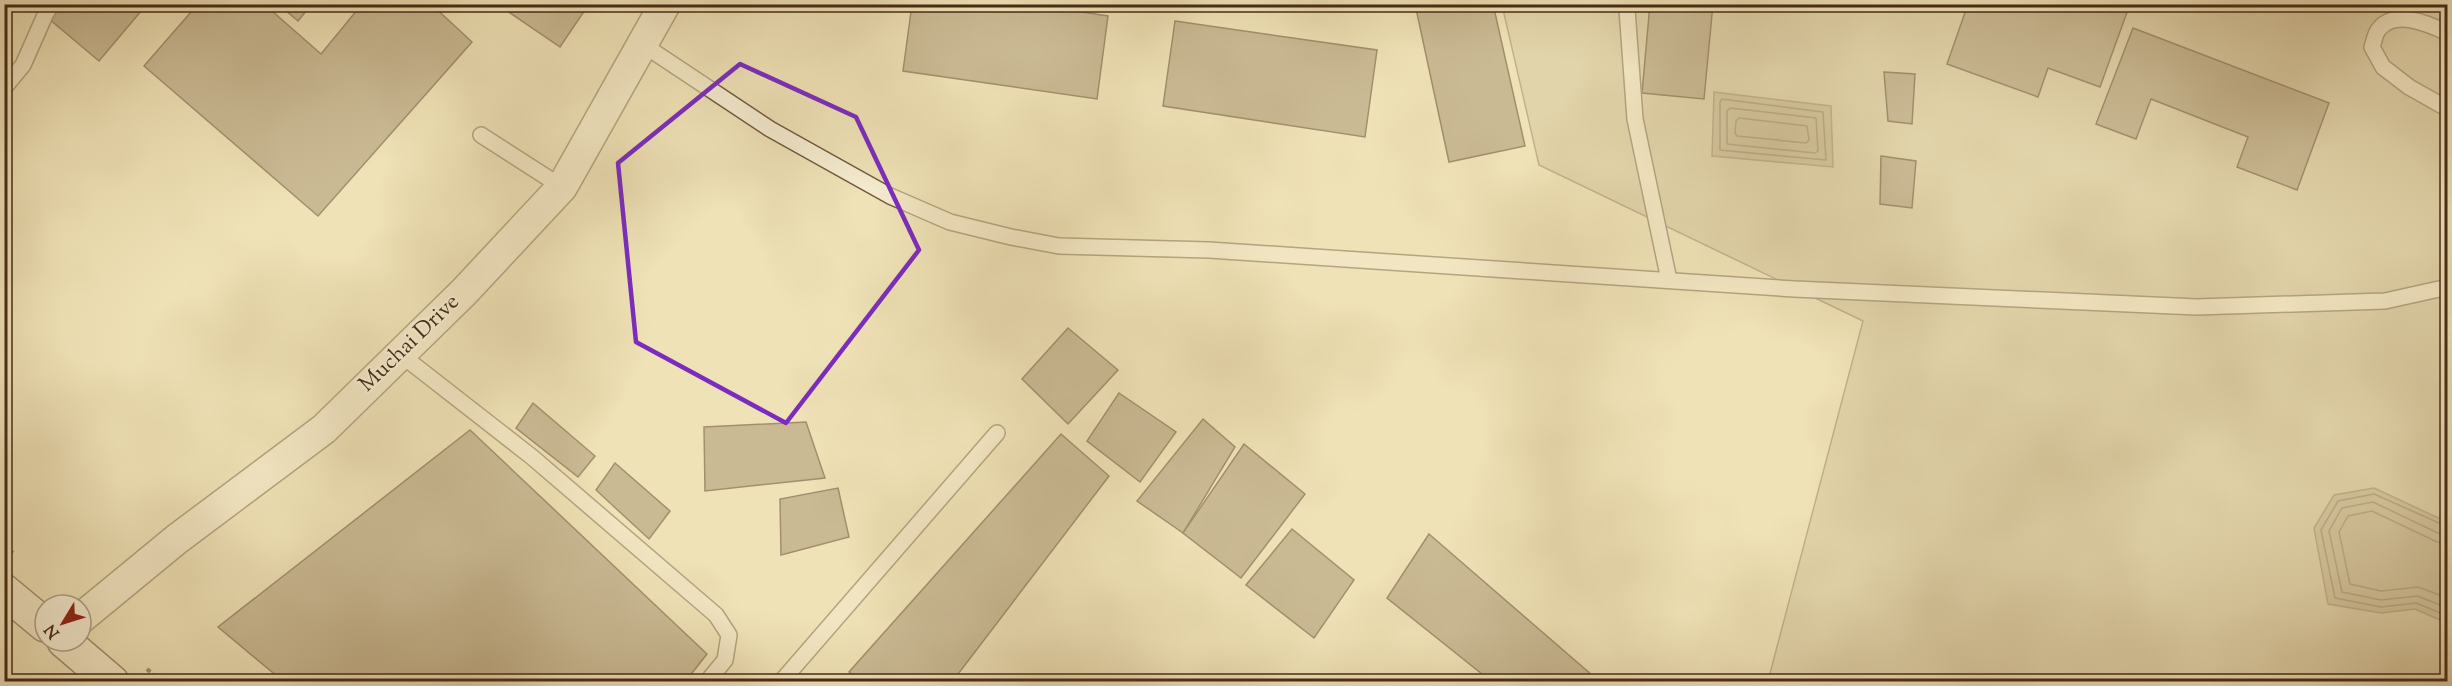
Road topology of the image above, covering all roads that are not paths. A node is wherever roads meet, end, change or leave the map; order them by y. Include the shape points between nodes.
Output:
1 (52, 4) edge
2 (665, 4) edge
3 (1627, 9) dead end
4 (2448, 33) edge
5 (642, 44) junction
6 (4, 88) edge
7 (2448, 109) edge
8 (481, 135) dead end
9 (562, 187) junction
10 (1669, 280) junction
11 (2448, 287) edge
12 (400, 354) junction
13 (997, 433) dead end
14 (4, 591) edge
15 (93, 608) edge
16 (33, 615) edge
17 (78, 653) edge
18 (112, 681) edge
19 (707, 681) edge
20 (781, 681) edge

1 - 6 lane via 23,65
2 - 5 street, Muchai Drive
3 - 10 lane via 1635,119
4 - 7 lane via 2411,20 2391,20 2378,29 2372,47 2383,67
5 - 9 street, Muchai Drive
5 - 10 lane via 770,129 890,196 950,222 1011,237 1059,246 1209,250
8 - 9 lane
9 - 12 street, Muchai Drive
10 - 11 lane via 2197,308 2385,301
12 - 15 street, Muchai Drive via 324,429 177,539
12 - 19 lane via 532,457 716,615 729,635 728,643 725,660
13 - 20 lane
14 - 16 main road
17 - 18 main road

